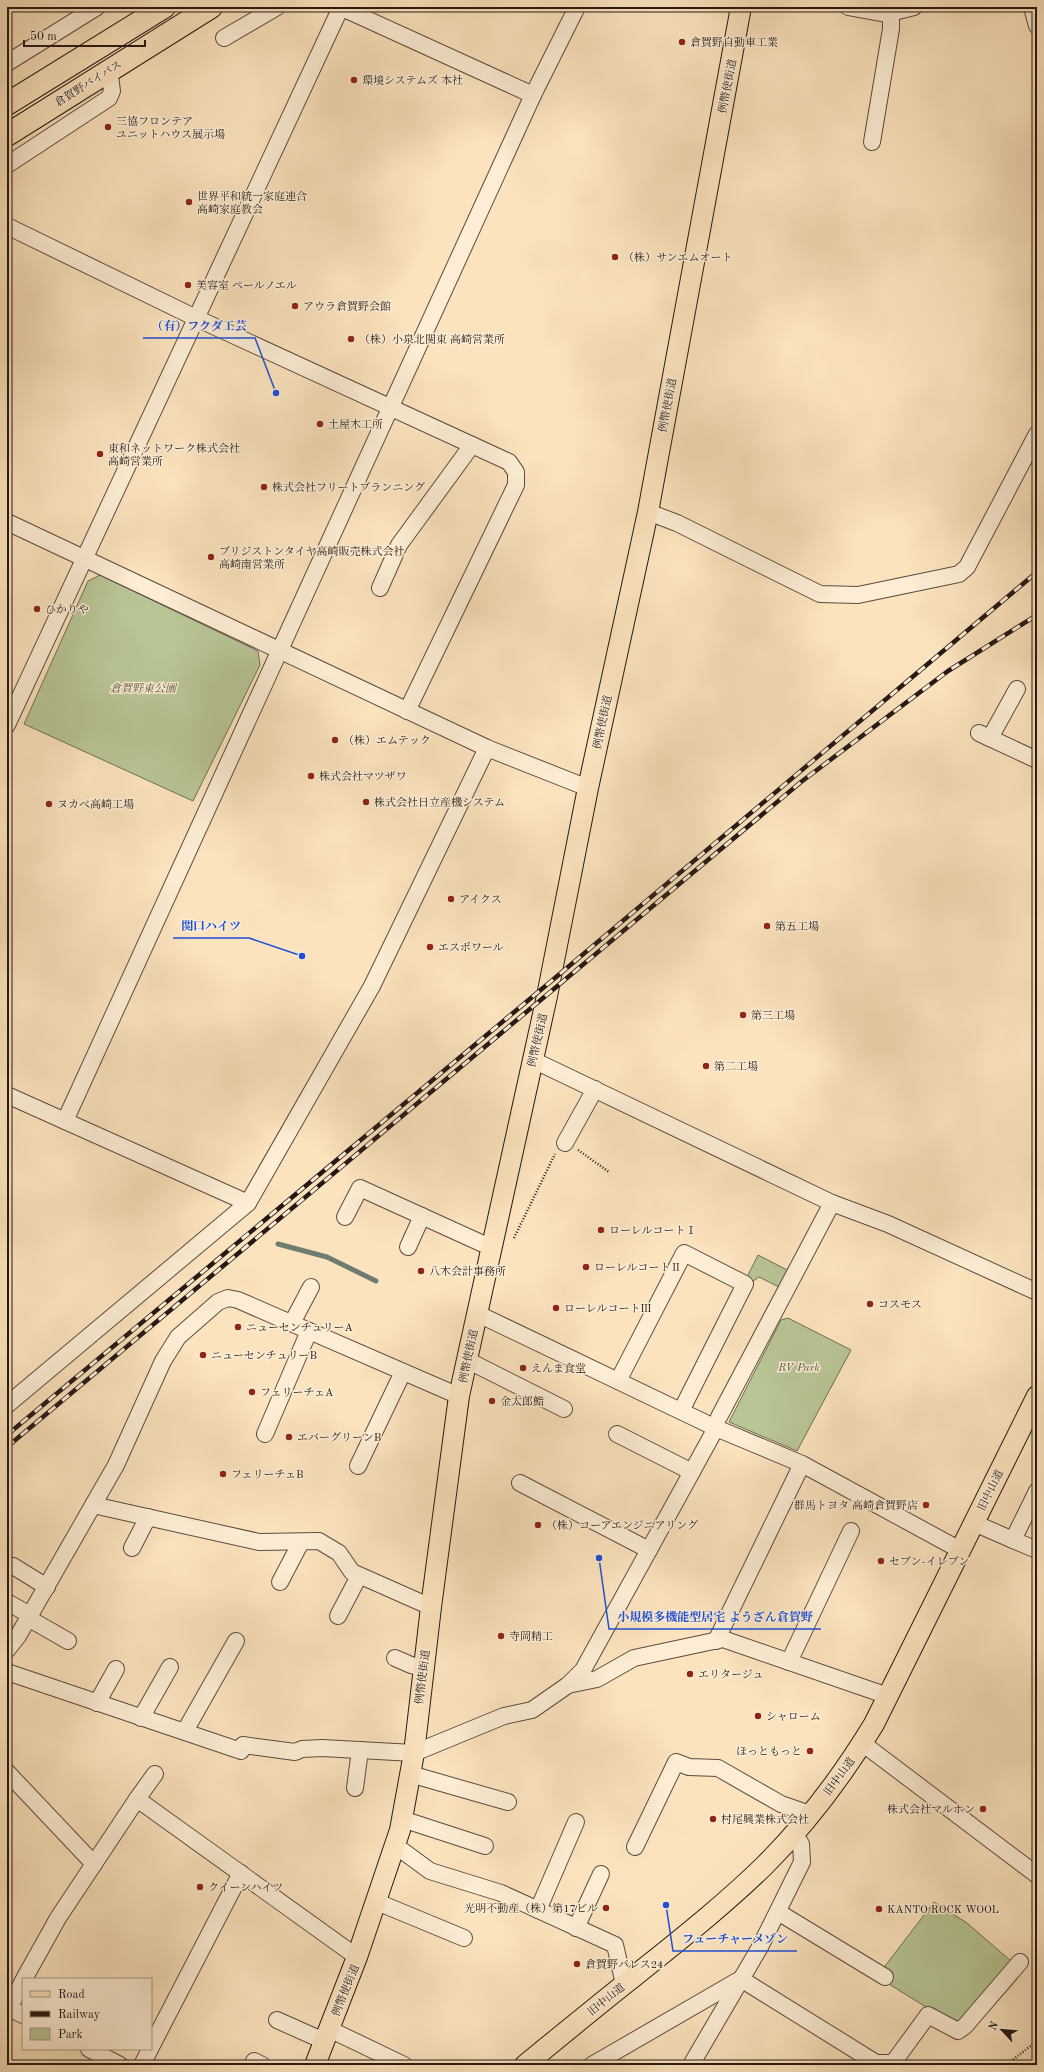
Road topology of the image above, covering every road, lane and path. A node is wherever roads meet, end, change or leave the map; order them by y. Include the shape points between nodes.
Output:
1 (97, 7) edge
2 (164, 7) edge
3 (211, 7) edge
4 (277, 7) edge
5 (341, 7) edge
6 (576, 7) edge
7 (741, 7) edge
8 (848, 7) edge
9 (914, 7) edge
10 (1032, 7) edge
11 (891, 13) junction
12 (1037, 26) edge
13 (224, 38) dead end
14 (7, 63) edge
15 (109, 69) junction
16 (534, 95) junction
17 (7, 104) edge
18 (7, 135) edge
19 (872, 142) dead end
20 (7, 165) edge
21 (7, 226) edge
22 (196, 318) junction
23 (392, 408) junction
24 (1037, 434) edge
25 (472, 445) junction
26 (648, 512) junction
27 (7, 522) edge
28 (84, 560) junction
29 (380, 588) dead end
30 (279, 650) junction
31 (1017, 689) dead end
32 (407, 711) junction
33 (7, 725) edge
34 (487, 748) junction
35 (1037, 760) edge
36 (588, 788) junction
37 (533, 1060) junction
38 (595, 1090) junction
39 (7, 1095) edge
40 (65, 1121) junction
41 (565, 1143) junction
42 (609, 1172) dead end
43 (832, 1203) junction
44 (248, 1204) junction
45 (422, 1216) junction
46 (345, 1217) dead end
47 (513, 1239) dead end
48 (408, 1247) dead end
49 (492, 1248) junction
50 (311, 1288) dead end
51 (1037, 1292) edge
52 (476, 1314) junction
53 (292, 1324) junction
54 (309, 1331) junction
55 (467, 1360) junction
56 (403, 1372) junction
57 (618, 1381) junction
58 (459, 1396) junction
59 (1037, 1396) edge
60 (7, 1405) edge
61 (564, 1409) dead end
62 (681, 1411) junction
63 (718, 1422) junction
64 (265, 1434) dead end
65 (617, 1434) dead end
66 (802, 1464) junction
67 (358, 1466) dead end
68 (692, 1472) junction
69 (520, 1483) dead end
70 (1037, 1491) edge
71 (93, 1505) junction
72 (148, 1517) junction
73 (974, 1523) junction
74 (851, 1531) dead end
75 (1013, 1540) junction
76 (300, 1542) junction
77 (132, 1548) dead end
78 (649, 1550) junction
79 (960, 1550) junction
80 (1037, 1550) edge
81 (13, 1566) dead end
82 (359, 1576) junction
83 (280, 1582) dead end
84 (47, 1587) junction
85 (7, 1602) edge
86 (431, 1607) junction
87 (338, 1616) dead end
88 (29, 1617) junction
89 (68, 1641) dead end
90 (716, 1641) junction
91 (236, 1642) dead end
92 (7, 1650) edge
93 (395, 1658) dead end
94 (789, 1662) junction
95 (170, 1667) dead end
96 (424, 1668) junction
97 (116, 1670) dead end
98 (7, 1672) edge
99 (568, 1685) junction
100 (888, 1696) junction
101 (97, 1703) junction
102 (141, 1718) junction
103 (185, 1731) junction
104 (862, 1743) junction
105 (360, 1750) junction
106 (414, 1753) junction
107 (7, 1772) edge
108 (155, 1774) dead end
109 (410, 1774) junction
110 (355, 1788) dead end
111 (136, 1799) junction
112 (508, 1802) dead end
113 (810, 1814) junction
114 (402, 1819) junction
115 (576, 1822) dead end
116 (794, 1833) junction
117 (396, 1846) junction
118 (485, 1846) dead end
119 (635, 1847) dead end
120 (94, 1864) junction
121 (242, 1873) junction
122 (601, 1874) dead end
123 (1037, 1875) edge
124 (377, 1902) junction
125 (538, 1910) junction
126 (778, 1912) junction
127 (576, 1928) junction
128 (464, 1938) dead end
129 (358, 1957) junction
130 (1020, 1962) dead end
131 (885, 1977) dead end
132 (25, 1978) edge
133 (741, 1979) junction
134 (624, 1984) junction
135 (22, 1985) edge
136 (13, 2010) edge
137 (277, 2020) dead end
138 (326, 2035) junction
139 (1037, 2042) edge
140 (152, 2044) edge
141 (91, 2050) edge
142 (149, 2050) edge
143 (598, 2063) edge
144 (120, 2065) edge
145 (142, 2065) edge
146 (315, 2065) edge
147 (404, 2065) edge
148 (524, 2065) edge
149 (691, 2065) edge
150 (1006, 2065) edge

1 - 14 street
2 - 17 highway
3 - 15 highway, 倉賀野バイパス
4 - 13 street
5 - 16 street
5 - 22 street
6 - 16 street
7 - 26 main road, 例幣使街道
8 - 11 street
9 - 11 street
10 - 12 street
11 - 19 street via 892,55
15 - 18 highway, 倉賀野バイパス
15 - 20 street via 112,91 109,98
16 - 23 street
21 - 22 street
22 - 23 street
22 - 28 street
23 - 25 street
23 - 30 street
24 - 26 street via 967,567 959,574 858,595 820,594 677,523
25 - 29 street via 399,545
25 - 32 street via 508,462 516,472 516,485
26 - 36 main road, 例幣使街道
27 - 28 street
28 - 30 street
28 - 33 street
30 - 32 street
30 - 40 street
31 - 35 street via 985,736
32 - 34 street
34 - 36 street
34 - 44 street via 372,986
36 - 37 main road, 例幣使街道
37 - 38 street
37 - 49 main road, 例幣使街道
38 - 41 street
38 - 43 street
39 - 40 street
40 - 44 street
41 - 42 path
41 - 47 path via 556,1151
43 - 51 street via 888,1224
43 - 63 street
44 - 60 street
45 - 46 street via 360,1188
45 - 48 street
45 - 49 street
49 - 52 main road, 例幣使街道
50 - 53 street
52 - 55 main road, 例幣使街道
52 - 57 street
53 - 54 street
53 - 71 street via 228,1298 218,1302 178,1337 163,1361 116,1465
54 - 56 street
54 - 64 street
55 - 58 main road, 例幣使街道
55 - 61 street
56 - 58 street
56 - 67 street
57 - 62 street
57 - 62 street via 684,1253 745,1284
58 - 86 main road, 例幣使街道
59 - 73 main road, 旧中山道
62 - 63 street
63 - 66 street
63 - 68 street
65 - 68 street
66 - 79 street
66 - 90 street
68 - 78 street
69 - 78 street
70 - 75 street
71 - 72 street
71 - 84 street
72 - 76 street via 259,1542
72 - 77 street
73 - 75 street
73 - 79 main road, 旧中山道
74 - 94 street
75 - 80 street
76 - 82 street via 320,1541 339,1553 352,1572
76 - 83 street
78 - 99 street via 583,1670
79 - 100 main road, 旧中山道
81 - 84 street
82 - 86 street
82 - 87 street
84 - 88 street
85 - 88 street
86 - 96 main road, 例幣使街道
88 - 89 street
88 - 92 street
90 - 94 street via 723,1639
90 - 99 street via 634,1658 597,1679
91 - 103 street
93 - 96 street
94 - 100 street
95 - 102 street
96 - 106 main road, 例幣使街道
97 - 101 street
98 - 101 street
99 - 106 street via 532,1710 504,1716
100 - 104 main road, 旧中山道
101 - 102 street
102 - 103 street
103 - 105 street via 241,1751 243,1746 294,1752 322,1748
104 - 113 main road, 旧中山道
104 - 123 street
105 - 106 street
105 - 110 street
106 - 109 main road, 例幣使街道
107 - 120 street
108 - 111 street
109 - 112 street
109 - 114 main road, 例幣使街道
111 - 120 street
111 - 121 street
113 - 116 main road, 旧中山道
113 - 119 street via 781,1804 718,1768 689,1767 676,1762
114 - 117 main road, 例幣使街道
114 - 118 street
115 - 125 street
116 - 126 street via 801,1844 802,1862
116 - 134 main road, 旧中山道 via 733,1895
117 - 124 main road, 例幣使街道
117 - 125 street via 430,1871 501,1893
120 - 132 street via 58,1918
121 - 129 street
121 - 140 street
122 - 127 street
124 - 128 street
124 - 129 main road, 例幣使街道
125 - 127 street
126 - 131 street
126 - 133 street
127 - 134 street via 614,1945
129 - 138 main road, 例幣使街道
130 - 133 street via 966,2026 958,2030 928,2015 893,2063 876,2062
133 - 143 street
133 - 149 street
134 - 148 main road, 旧中山道
135 - 136 street
137 - 138 street
138 - 146 main road, 例幣使街道
138 - 147 street
139 - 150 path
141 - 144 street
142 - 145 street

